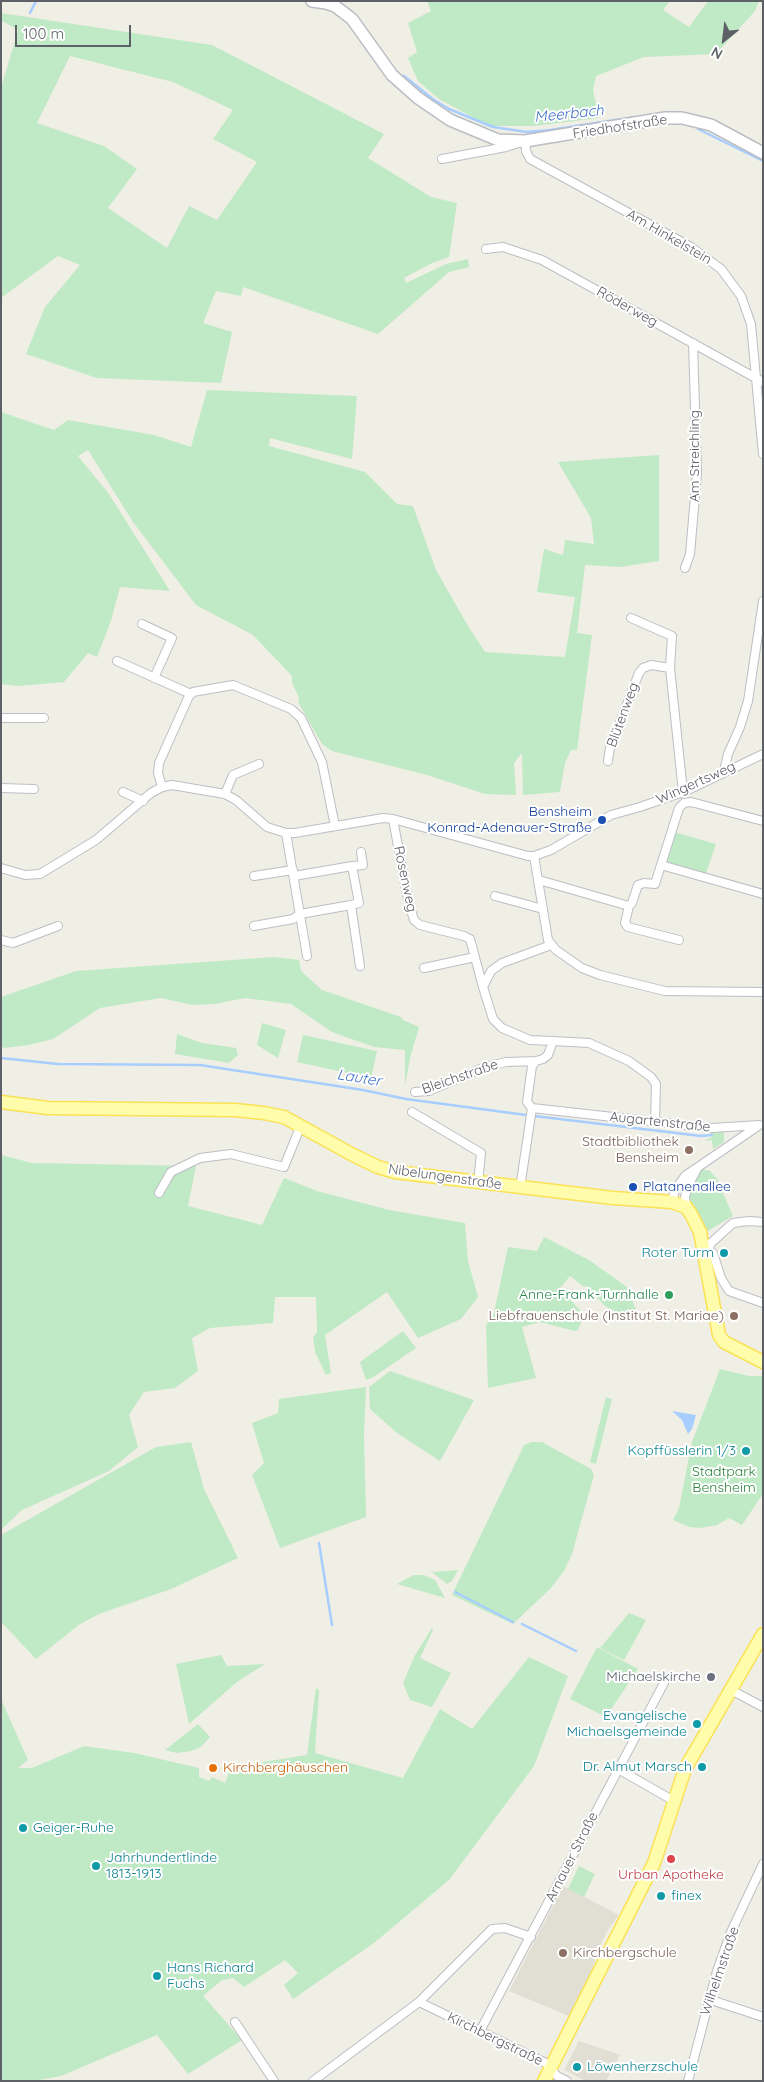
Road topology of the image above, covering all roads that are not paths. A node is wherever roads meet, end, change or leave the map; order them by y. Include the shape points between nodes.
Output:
1 (312, 1) edge
2 (525, 141) junction
3 (763, 153) edge
4 (442, 159) dead end
5 (486, 249) dead end
6 (693, 343) junction
7 (760, 380) edge
8 (763, 454) edge
9 (685, 568) dead end
10 (763, 601) edge
11 (631, 618) dead end
12 (142, 624) dead end
13 (117, 661) dead end
14 (670, 668) junction
15 (154, 678) junction
16 (190, 694) junction
17 (1, 718) edge
18 (44, 718) dead end
19 (763, 754) edge
20 (608, 761) dead end
21 (259, 764) dead end
22 (724, 771) junction
23 (162, 787) junction
24 (1, 788) edge
25 (34, 789) dead end
26 (123, 792) dead end
27 (683, 792) junction
28 (225, 794) junction
29 (143, 800) junction
30 (393, 819) junction
31 (763, 820) edge
32 (335, 826) junction
33 (286, 833) junction
34 (361, 852) dead end
35 (534, 856) junction
36 (661, 865) junction
37 (352, 866) junction
38 (1, 868) edge
39 (293, 873) junction
40 (254, 876) dead end
41 (539, 880) junction
42 (763, 894) edge
43 (495, 896) dead end
44 (351, 905) junction
45 (629, 906) junction
46 (543, 909) junction
47 (300, 914) junction
48 (58, 926) dead end
49 (254, 926) dead end
50 (1, 940) edge
51 (680, 940) dead end
52 (551, 945) junction
53 (307, 956) dead end
54 (474, 957) junction
55 (360, 966) dead end
56 (424, 968) dead end
57 (483, 986) junction
58 (763, 992) edge
59 (550, 1041) junction
60 (536, 1061) junction
61 (415, 1092) dead end
62 (1, 1102) edge
63 (412, 1112) dead end
64 (532, 1113) junction
65 (655, 1122) junction
66 (761, 1124) edge
67 (301, 1125) junction
68 (698, 1167) junction
69 (478, 1183) junction
70 (520, 1188) junction
71 (159, 1193) dead end
72 (672, 1202) junction
73 (686, 1207) junction
74 (763, 1222) edge
75 (705, 1250) junction
76 (763, 1303) edge
77 (763, 1362) edge
78 (763, 1634) edge
79 (664, 1683) dead end
80 (731, 1690) junction
81 (763, 1707) edge
82 (618, 1769) junction
83 (674, 1801) junction
84 (763, 1864) edge
85 (755, 1881) junction
86 (763, 1885) edge
87 (531, 1937) junction
88 (708, 1999) junction
89 (419, 2002) junction
90 (763, 2017) edge
91 (235, 2022) dead end
92 (480, 2031) junction
93 (551, 2069) junction
94 (274, 2081) edge
95 (313, 2081) edge
96 (544, 2081) edge
97 (567, 2081) edge
98 (688, 2081) edge

1 - 2 street via 341,10 352,20 392,76 450,120 498,140
2 - 3 street, Friedhofstraße via 682,118 711,125
2 - 4 street, Friedhofstraße
2 - 7 street, Am Hinkelstein via 530,159 691,247 721,269 736,287 749,315
5 - 6 street, Röderweg via 503,247 542,260
6 - 7 street, Röderweg
6 - 9 street, Am Streichling via 697,474 690,554
7 - 8 street, Am Hinkelstein
10 - 22 street via 748,701
11 - 14 street via 672,636
12 - 15 street via 172,638
13 - 15 street
14 - 20 street, Blütenweg via 651,665 639,673
14 - 27 street
15 - 16 street
16 - 23 street via 158,763
16 - 32 street via 233,684 297,714 304,721 322,762
17 - 18 street
19 - 22 street, Wingertsweg
21 - 28 street via 234,776
22 - 27 street, Wingertsweg
23 - 28 street via 182,785
23 - 29 street
24 - 25 street
26 - 29 street
27 - 35 street, Wingertsweg via 602,820 551,850
28 - 33 street via 267,827
29 - 38 street via 96,840 40,874 25,875
30 - 32 street
30 - 35 street
30 - 54 street, Rosenweg via 414,920 420,925 470,939
31 - 36 street via 698,803 684,803 679,808
32 - 33 street
33 - 39 street
34 - 37 street via 363,865
35 - 41 street
36 - 42 street
36 - 45 street via 655,884 638,885
37 - 39 street
37 - 44 street via 358,904
39 - 40 street
39 - 47 street
41 - 45 street
41 - 46 street
43 - 46 street
44 - 47 street
44 - 55 street
45 - 51 street via 625,925
46 - 52 street via 546,935
47 - 49 street via 293,919
47 - 53 street
48 - 50 street via 13,942
52 - 57 street via 502,963 491,971
52 - 58 street via 590,972 656,989
54 - 56 street
54 - 57 street, Rosenweg
57 - 59 street, Rosenweg via 496,1023 519,1037
59 - 60 street via 548,1055
59 - 65 street, Rosenweg via 590,1043 629,1061 651,1077 656,1084
60 - 61 street, Bleichstraße via 485,1067 429,1091
60 - 64 street via 530,1073 527,1102
62 - 67 main road, Nibelungenstraße via 48,1108 235,1110 284,1117
63 - 69 street via 481,1153
64 - 65 street, Augartenstraße
64 - 70 street
65 - 66 street, Augartenstraße via 712,1128
66 - 68 street
67 - 69 main road, Nibelungenstraße via 378,1167 409,1175
67 - 71 street via 284,1167 231,1154 200,1158 171,1172
68 - 72 street via 685,1176 675,1190
68 - 73 street via 688,1186
69 - 70 main road, Nibelungenstraße
70 - 72 main road, Nibelungenstraße
72 - 73 main road, Nibelungenstraße
73 - 75 main road via 700,1232
74 - 75 street via 733,1223
75 - 76 street via 713,1253 729,1291
75 - 77 main road via 719,1336 724,1342
78 - 80 main road
79 - 82 street, Arnauer Straße
80 - 81 street
80 - 83 main road via 685,1769
82 - 83 street
82 - 87 street, Arnauer Straße
83 - 93 main road via 654,1863
84 - 85 street, Wilhelmstraße
85 - 86 street
85 - 88 street, Wilhelmstraße via 731,1932
87 - 89 street via 505,1928 492,1929
87 - 92 street, Arnauer Straße
88 - 90 street
88 - 98 street, Wilhelmstraße
89 - 92 street, Kirchbergstraße
89 - 95 street
91 - 94 street
92 - 93 street, Kirchbergstraße via 546,2063
93 - 96 main road
93 - 97 street, Kirchbergstraße

